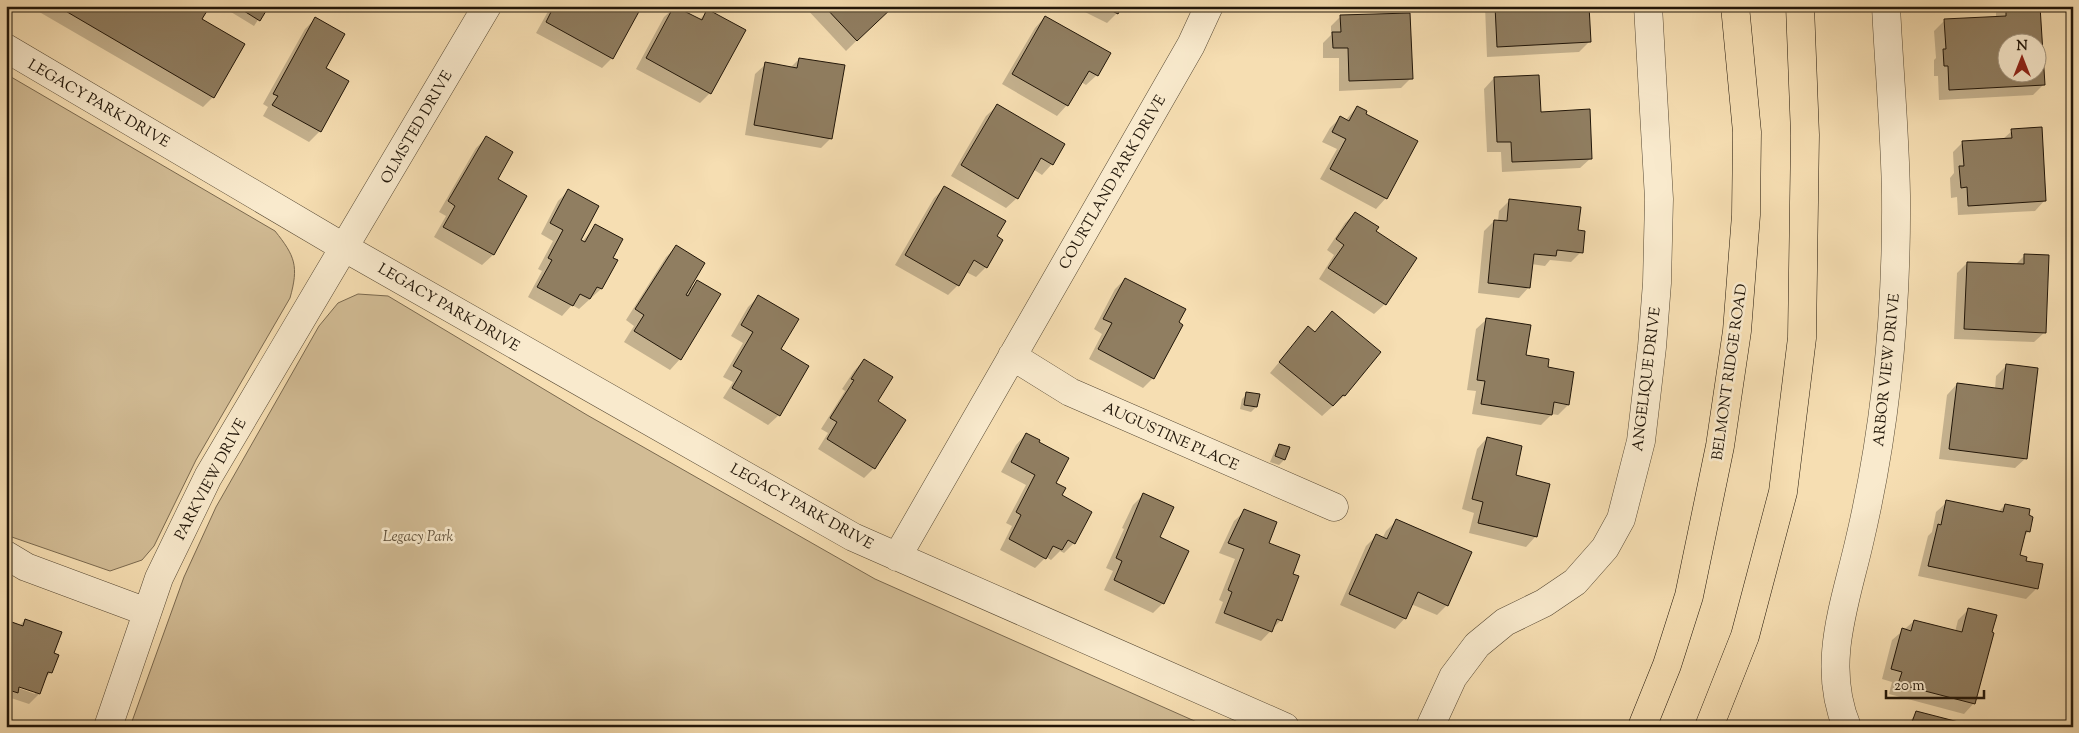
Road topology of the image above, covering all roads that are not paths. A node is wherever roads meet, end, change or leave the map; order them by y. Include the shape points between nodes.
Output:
1 (487, 6) edge
2 (1209, 6) edge
3 (1648, 6) edge
4 (1735, 6) edge
5 (1800, 6) edge
6 (1886, 6) edge
7 (6, 48) edge
8 (346, 248) junction
9 (1009, 362) junction
10 (1334, 507) dead end
11 (6, 555) edge
12 (897, 557) junction
13 (147, 612) junction
14 (108, 727) edge
15 (1285, 727) edge
16 (1430, 727) edge
17 (1642, 727) edge
18 (1708, 727) edge
19 (1847, 727) edge

1 - 8 street, OLMSTED DRIVE
2 - 9 street, COURTLAND PARK DRIVE via 1191,44
3 - 16 street, ANGELIQUE DRIVE via 1659,199 1657,284 1641,441 1621,519 1605,548 1575,582 1544,603 1505,622 1477,645 1453,676
4 - 17 main road, BELMONT RIDGE ROAD via 1747,132 1746,215 1737,330 1720,446 1690,588 1667,665
5 - 18 main road via 1805,135 1802,338 1787,463 1783,492 1745,636
6 - 19 street, ARBOR VIEW DRIVE via 1896,194 1894,295 1886,396 1870,496 1835,645 1835,681
7 - 8 street, LEGACY PARK DRIVE
8 - 12 street, LEGACY PARK DRIVE via 853,536
8 - 13 street, PARKVIEW DRIVE via 208,477 159,578
9 - 10 street, AUGUSTINE PLACE via 1070,392
9 - 12 street
11 - 13 street via 26,567
12 - 15 street, LEGACY PARK DRIVE
13 - 14 street, PARKVIEW DRIVE

